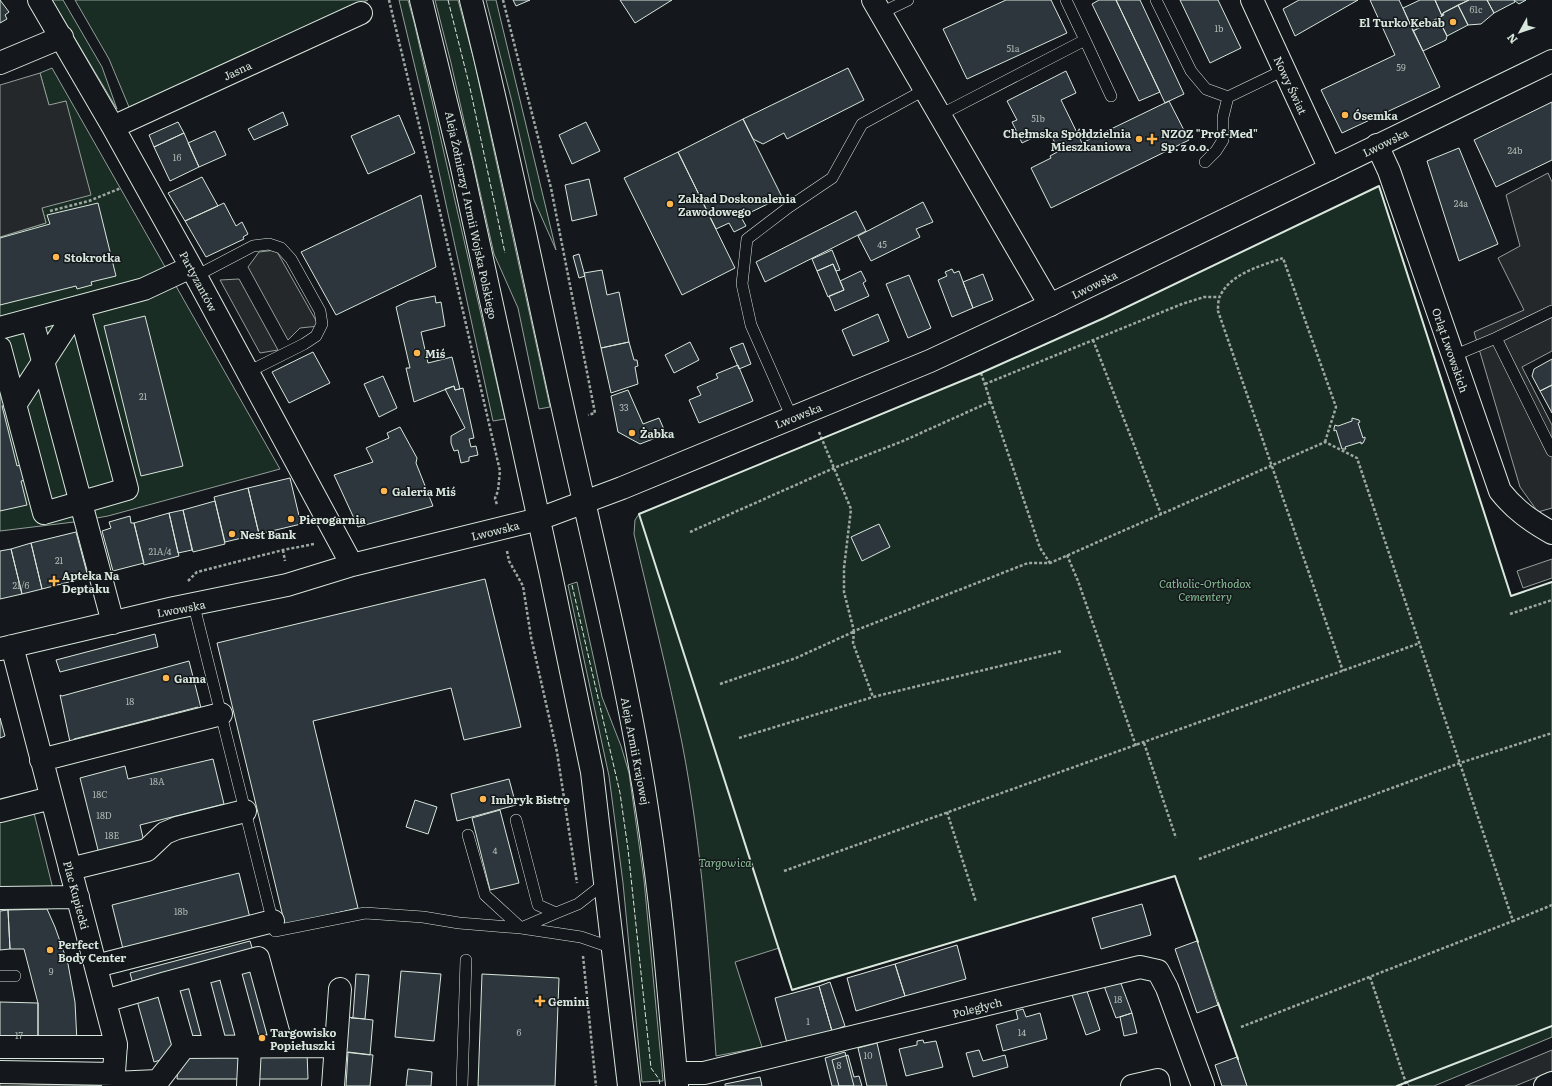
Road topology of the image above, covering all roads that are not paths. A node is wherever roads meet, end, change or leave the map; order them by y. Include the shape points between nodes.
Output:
1 (39, 0) edge
2 (421, 0) edge
3 (471, 0) edge
4 (908, 0) edge
5 (1066, 0) edge
6 (1156, 0) edge
7 (1252, 0) edge
8 (877, 7) edge
9 (361, 13) dead end
10 (62, 37) junction
11 (1085, 40) junction
12 (1552, 61) edge
13 (0, 62) edge
14 (1284, 70) junction
15 (926, 89) junction
16 (1111, 96) dead end
17 (1228, 97) junction
18 (940, 115) junction
19 (114, 127) junction
20 (1377, 145) junction
21 (1205, 162) dead end
22 (1330, 169) junction
23 (194, 271) junction
24 (1050, 305) junction
25 (79, 307) junction
26 (1552, 311) edge
27 (32, 320) junction
28 (0, 328) edge
29 (1496, 338) junction
30 (0, 348) edge
31 (1453, 356) junction
32 (44, 363) junction
33 (248, 372) junction
34 (15, 405) junction
35 (792, 418) junction
36 (1552, 451) edge
37 (81, 502) junction
38 (584, 503) junction
39 (538, 519) junction
40 (1552, 533) edge
41 (352, 565) junction
42 (194, 606) junction
43 (113, 622) junction
44 (6, 648) edge
45 (221, 714) junction
46 (42, 760) junction
47 (51, 798) junction
48 (0, 811) edge
49 (245, 811) junction
50 (516, 820) dead end
51 (468, 835) dead end
52 (70, 869) junction
53 (605, 882) junction
54 (78, 897) junction
55 (0, 898) edge
56 (556, 913) junction
57 (272, 921) junction
58 (521, 928) junction
59 (613, 948) junction
60 (466, 960) dead end
61 (96, 966) junction
62 (228, 966) junction
63 (197, 975) junction
64 (0, 976) edge
65 (15, 976) dead end
66 (166, 983) junction
67 (340, 989) dead end
68 (105, 1001) junction
69 (250, 1046) junction
70 (282, 1046) junction
71 (336, 1046) junction
72 (0, 1047) edge
73 (116, 1047) junction
74 (184, 1047) junction
75 (216, 1047) junction
76 (0, 1072) edge
77 (676, 1079) edge
78 (114, 1081) edge
79 (1552, 1083) edge
80 (248, 1086) edge
81 (333, 1086) edge
82 (462, 1086) edge
83 (629, 1086) edge
84 (1132, 1086) edge
85 (1159, 1086) edge
86 (1203, 1086) edge
87 (1545, 1086) edge

1 - 10 street, Partyzantów
2 - 39 street, Aleja Żołnierzy I Armii Wojska Polskiego via 462,163
3 - 38 street, Aleja Armii Krajowej via 492,83
4 - 8 lane
5 - 11 lane
6 - 17 lane via 1191,71 1206,89
7 - 14 street, Nowy Świat
8 - 15 street
9 - 19 street, Jasna
10 - 13 street
10 - 19 street, Partyzantów
11 - 16 lane
11 - 18 lane
12 - 20 street, Lwowska
14 - 17 lane
14 - 22 street, Nowy Świat
15 - 18 street
15 - 35 lane via 862,124 832,178 748,239 742,284 751,325
17 - 21 lane via 1223,117 1223,140
18 - 24 street
19 - 23 street, Partyzantów
20 - 22 street, Lwowska
20 - 31 street, Orląt Lwowskich via 1389,172
22 - 24 street, Lwowska
23 - 25 street via 144,289
23 - 33 street, Partyzantów
23 - 33 lane via 253,246 269,244 281,248 291,259 320,311 322,324 316,336
24 - 35 street, Lwowska via 930,361
25 - 27 street
25 - 32 street
25 - 37 street via 127,489
26 - 29 lane
27 - 28 street
27 - 32 street
29 - 31 lane
29 - 36 lane
30 - 34 street
31 - 40 street, Orląt Lwowskich via 1500,491 1530,521
32 - 34 street
32 - 37 street
33 - 41 street, Partyzantów
34 - 37 street via 44,513
35 - 38 street, Lwowska
37 - 43 street
38 - 39 street, Lwowska
38 - 77 street, Aleja Armii Krajowej via 626,694 648,814
39 - 41 street, Lwowska
39 - 53 street via 592,772
41 - 42 street, Lwowska via 287,585
42 - 43 street, Lwowska
42 - 45 lane
43 - 44 street, Lwowska
44 - 46 street, Plac Kupiecki
45 - 46 street
45 - 49 lane
46 - 47 street, Plac Kupiecki
47 - 48 street
47 - 52 street, Plac Kupiecki
49 - 52 street via 177,828 165,833 147,850
49 - 57 lane
50 - 56 lane via 538,905
51 - 58 lane via 485,894
52 - 54 street, Plac Kupiecki
53 - 56 lane via 578,904
53 - 59 street
54 - 55 street
54 - 61 street, Plac Kupiecki
56 - 58 lane
57 - 58 lane via 275,931 365,913 423,916 460,923
57 - 61 street
58 - 59 lane via 581,937
59 - 83 street
60 - 82 lane
61 - 68 street, Plac Kupiecki
62 - 63 street
62 - 69 street
62 - 70 street via 258,958
63 - 66 street
63 - 75 street
64 - 65 lane
66 - 68 street
66 - 74 street
67 - 71 street
68 - 73 street, Plac Kupiecki
69 - 70 street
69 - 75 street
69 - 80 street
70 - 71 street
71 - 81 street
72 - 73 street
73 - 78 street, Plac Kupiecki
74 - 75 street
74 - 78 street via 158,1081
76 - 78 street
77 - 86 street, Poległych via 1140,967 1158,971 1167,988
79 - 87 street
84 - 85 street via 1158,1080

